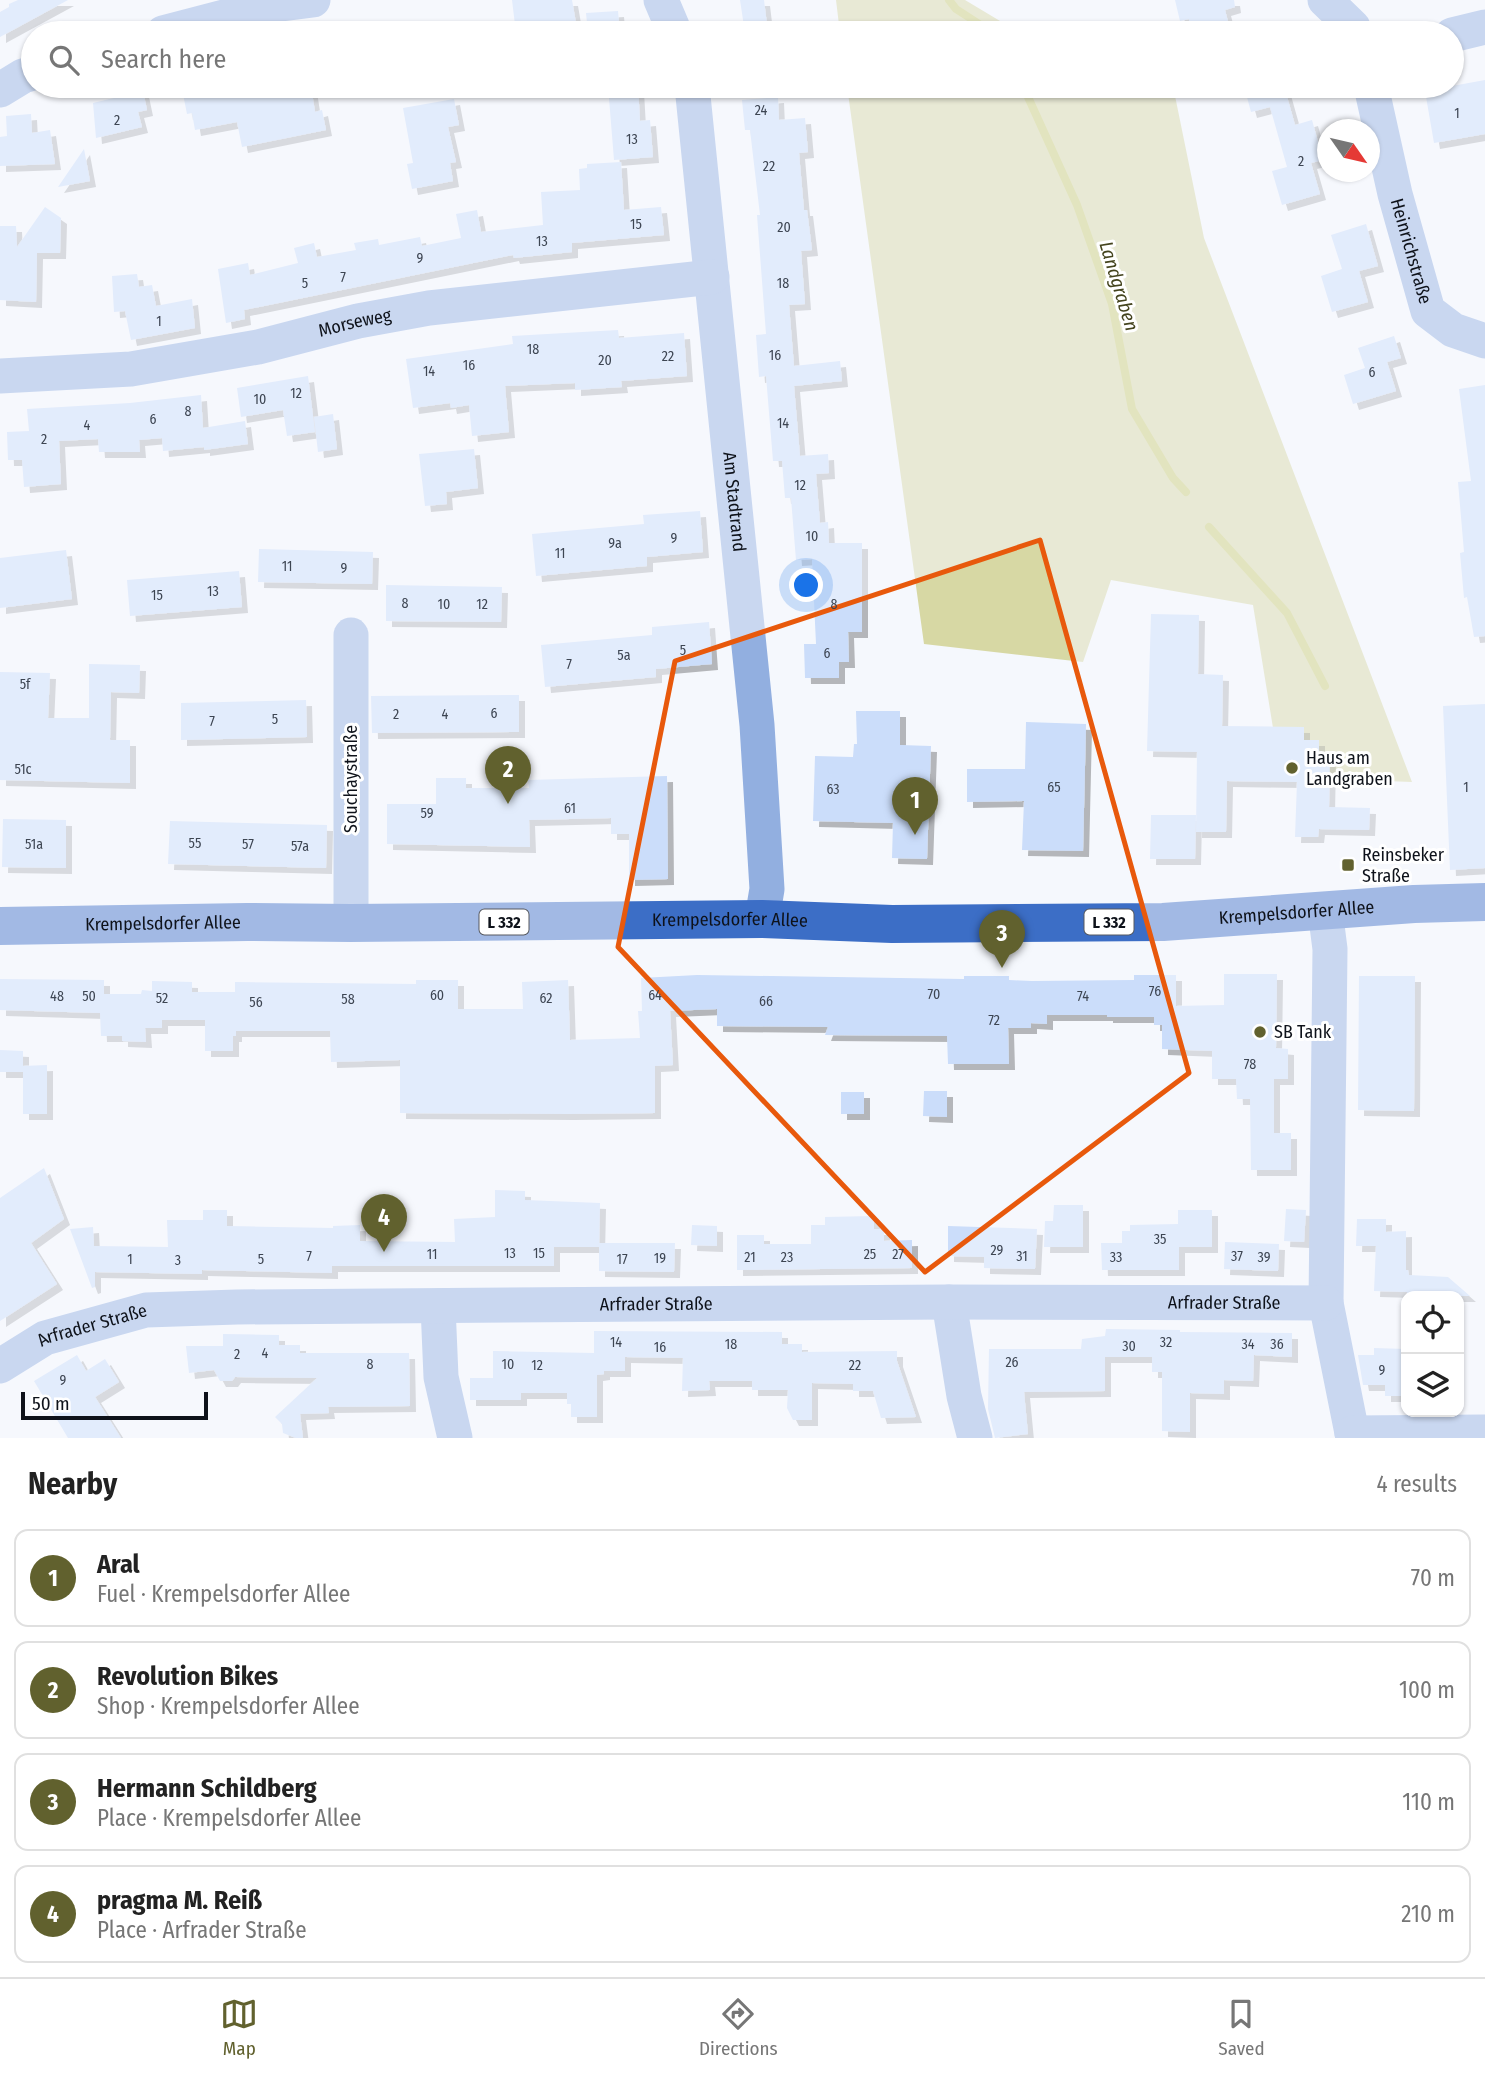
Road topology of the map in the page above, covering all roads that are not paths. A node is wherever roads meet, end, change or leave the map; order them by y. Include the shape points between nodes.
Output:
1 (313, 0) edge
2 (661, 0) edge
3 (1325, 0) edge
4 (209, 21) edge
5 (670, 21) edge
6 (1347, 21) edge
7 (1485, 27) edge
8 (1464, 31) edge
9 (21, 77) edge
10 (0, 90) edge
11 (693, 98) edge
12 (1374, 98) edge
13 (712, 277) junction
14 (1485, 341) edge
15 (0, 376) edge
16 (351, 635) dead end
17 (1472, 903) edge
18 (1325, 910) junction
19 (762, 919) junction
20 (351, 923) junction
21 (0, 926) edge
22 (949, 1303) junction
23 (1326, 1303) junction
24 (438, 1306) junction
25 (0, 1366) edge
26 (1485, 1432) edge
27 (1353, 1436) edge
28 (455, 1438) edge
29 (975, 1438) edge

1 - 4 street
2 - 5 street
3 - 6 street
7 - 8 street
9 - 10 street
11 - 13 street, Am Stadtrand
12 - 14 street, Heinrichstraße via 1428,311 1453,330
13 - 15 street, Morseweg via 429,308 258,347 131,369
13 - 19 street, Am Stadtrand via 757,725 767,889
16 - 20 street, Souchaystraße
17 - 18 main road, Krempelsdorfer Allee / L 332
18 - 19 main road, Krempelsdorfer Allee / L 332 via 1164,922 892,925
18 - 23 street via 1330,949
19 - 20 main road, Krempelsdorfer Allee / L 332
20 - 21 main road, Krempelsdorfer Allee / L 332
22 - 23 street, Arfrader Straße
22 - 24 street, Arfrader Straße
22 - 29 street
23 - 27 street
24 - 25 street, Arfrader Straße via 146,1310 45,1338
24 - 28 street via 441,1377
26 - 27 street

